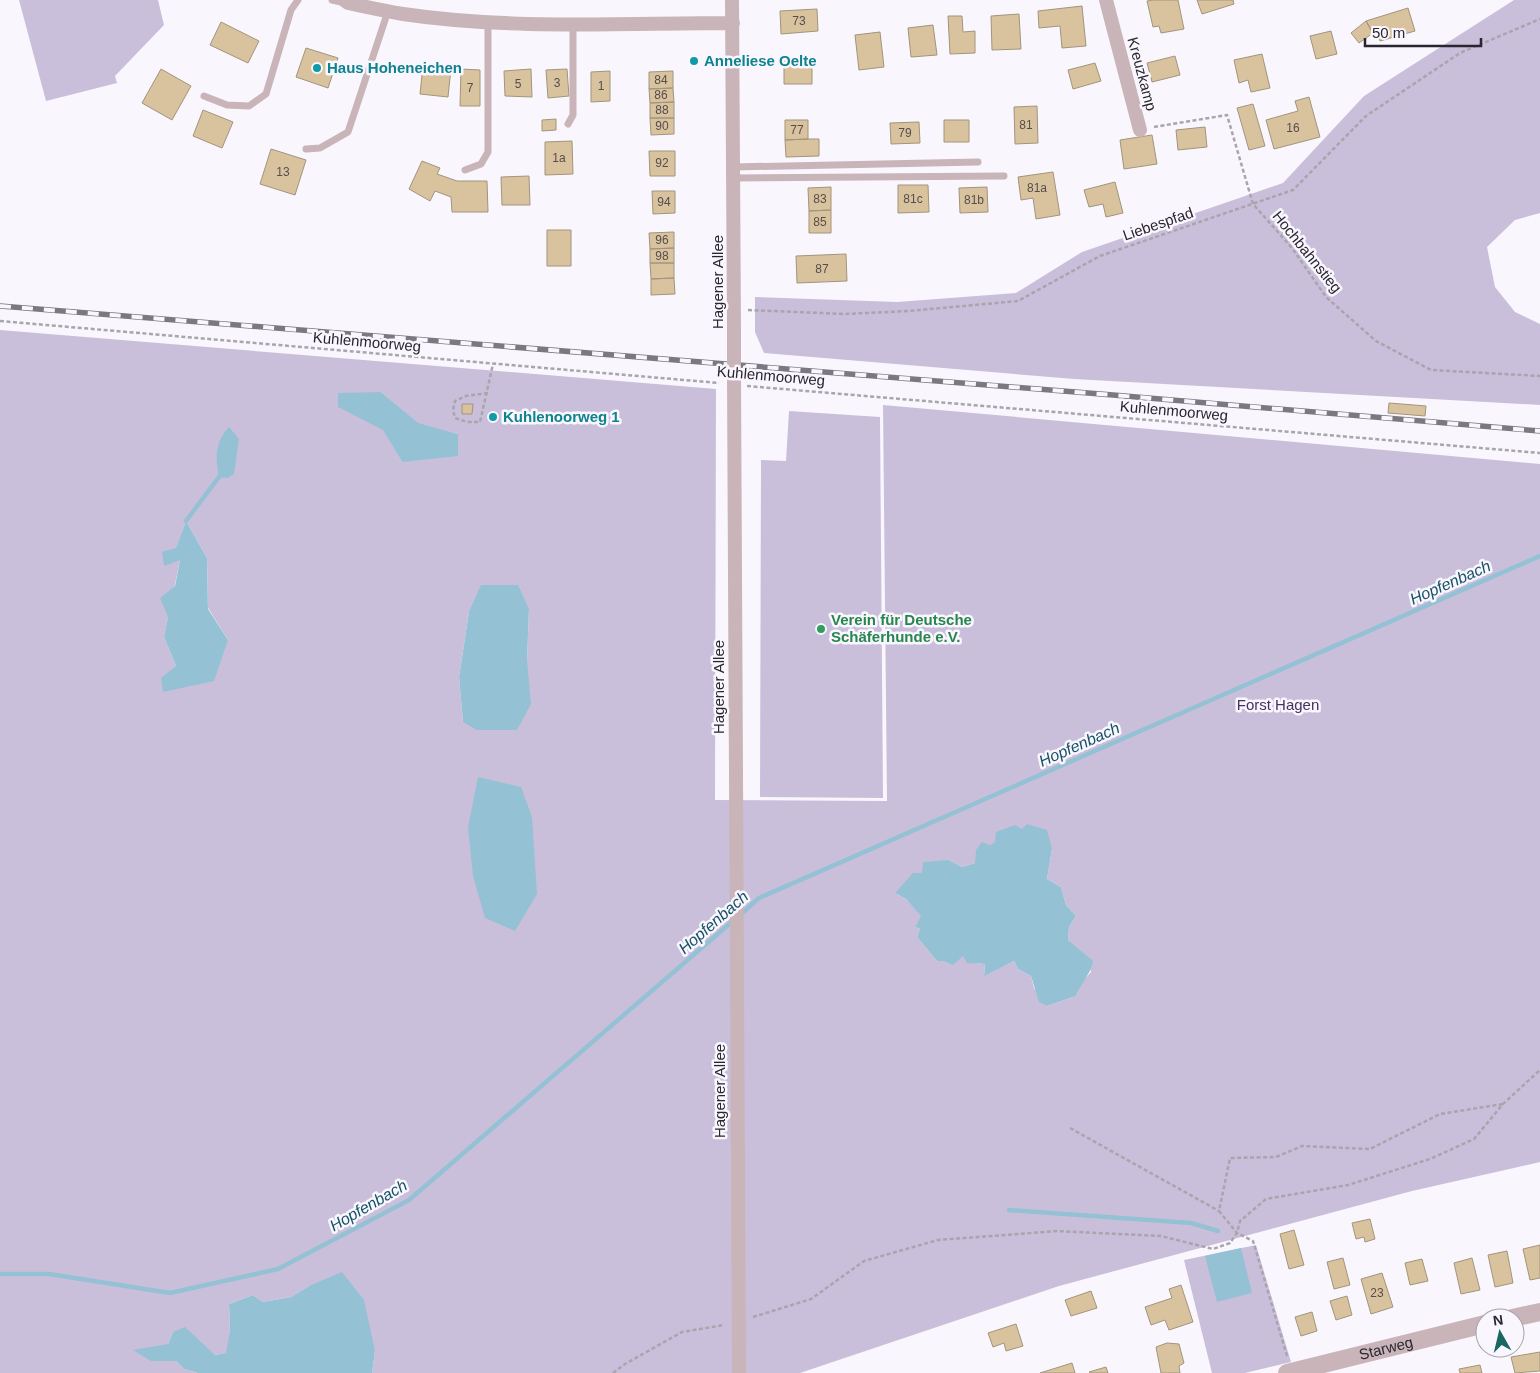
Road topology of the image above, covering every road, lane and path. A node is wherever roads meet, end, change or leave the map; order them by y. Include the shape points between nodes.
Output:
1 (298, 0) edge
2 (332, 0) edge
3 (732, 0) edge
4 (1106, 0) edge
5 (346, 2) edge
6 (388, 10) junction
7 (1540, 19) edge
8 (488, 21) junction
9 (573, 23) junction
10 (733, 23) junction
11 (204, 96) dead end
12 (1227, 115) joint
13 (568, 124) dead end
14 (1140, 130) joint
15 (306, 149) dead end
16 (978, 162) dead end
17 (465, 170) dead end
18 (733, 172) junction
19 (1004, 176) dead end
20 (1253, 204) junction
21 (734, 310) junction
22 (0, 321) edge
23 (493, 364) junction
24 (1540, 376) edge
25 (734, 380) junction
26 (488, 392) junction
27 (1540, 453) edge
28 (1540, 1070) edge
29 (1503, 1104) junction
30 (1070, 1128) dead end
31 (1219, 1211) junction
32 (1237, 1233) junction
33 (1540, 1312) edge
34 (1525, 1315) edge
35 (738, 1322) junction
36 (1475, 1326) edge
37 (1289, 1372) edge
38 (613, 1373) edge
39 (738, 1373) edge

1 - 11 lane via 291,10 266,94 249,106 227,104
2 - 5 lane
3 - 10 street, Hagener Allee
4 - 14 street, Kreuzkamp
5 - 6 street
6 - 8 street
6 - 15 lane via 348,132 320,148
7 - 20 path, Liebespfad via 1460,53 1366,116 1292,190
8 - 9 street
8 - 17 lane via 488,152 481,164
9 - 10 street
9 - 13 lane via 573,115
10 - 18 street, Hagener Allee
12 - 14 path, Kreuzkamp
12 - 20 path, Hochbahnstieg
16 - 18 lane
18 - 19 lane
18 - 21 street, Hagener Allee
20 - 21 path, Liebespfad via 1100,256 1018,301 845,314
20 - 24 path, Hochbahnstieg via 1292,248 1326,297 1376,341 1431,370
21 - 25 street, Hagener Allee, bridge
22 - 23 path, Kuhlenmoorweg
23 - 25 path, Kuhlenmoorweg
23 - 26 path
25 - 27 path, Kuhlenmoorweg
25 - 35 street, Hagener Allee
26 - 26 path via 480,422 455,418 455,401
28 - 29 path
29 - 31 path via 1440,1114 1370,1149 1302,1146 1276,1156 1230,1158
29 - 32 path via 1474,1139 1430,1159 1348,1185 1266,1199 1240,1221
30 - 31 path
31 - 32 path
32 - 35 path via 1230,1242 1213,1249 1161,1236 1057,1231 938,1240 864,1261 811,1299
32 - 37 path via 1253,1241
33 - 34 street
35 - 38 path via 682,1332
35 - 39 street, Hagener Allee
36 - 37 street, Starweg

